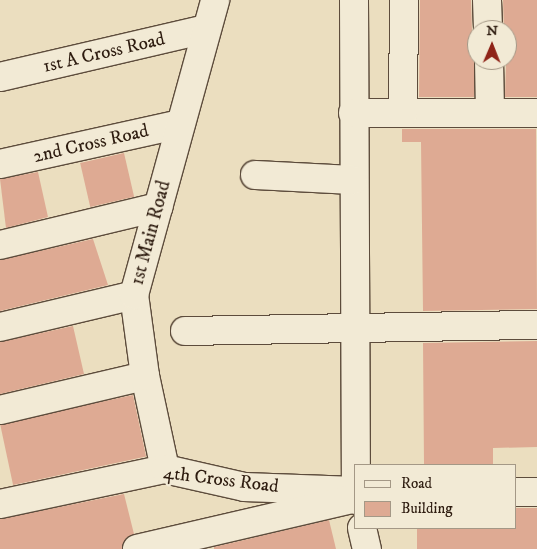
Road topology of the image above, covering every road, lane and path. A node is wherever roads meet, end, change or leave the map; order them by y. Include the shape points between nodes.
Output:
1 (215, 0) edge
2 (354, 0) edge
3 (404, 0) edge
4 (487, 0) edge
5 (488, 20) edge
6 (207, 29) junction
7 (488, 70) edge
8 (0, 77) edge
9 (352, 113) junction
10 (403, 113) junction
11 (490, 113) junction
12 (537, 113) edge
13 (181, 124) junction
14 (0, 164) edge
15 (255, 175) dead end
16 (353, 180) junction
17 (158, 207) junction
18 (0, 245) edge
19 (134, 295) junction
20 (353, 325) junction
21 (537, 325) edge
22 (0, 327) edge
23 (185, 331) dead end
24 (145, 376) junction
25 (0, 410) edge
26 (355, 464) edge
27 (165, 469) junction
28 (517, 492) edge
29 (537, 492) edge
30 (354, 495) edge
31 (354, 495) edge
32 (0, 504) edge
33 (362, 529) edge
34 (137, 549) edge
35 (367, 549) edge

1 - 6 street, 1st Main Road
2 - 9 street
3 - 10 street
4 - 5 street
6 - 8 street, 1st A Cross Road
6 - 13 street, 1st Main Road
7 - 11 street
9 - 10 street
9 - 16 street
10 - 11 street
11 - 12 street
13 - 14 street, 2nd Cross Road
13 - 17 street, 1st Main Road
15 - 16 street
16 - 20 street
17 - 18 street
17 - 19 street, 1st Main Road
19 - 22 street
19 - 24 street, 1st Main Road
20 - 21 street
20 - 23 street
20 - 26 street
24 - 25 street
24 - 27 street, 1st Main Road
27 - 30 street, 4th Cross Road via 244,487
27 - 32 street, 4th Cross Road
28 - 29 street
31 - 34 street
33 - 35 street

